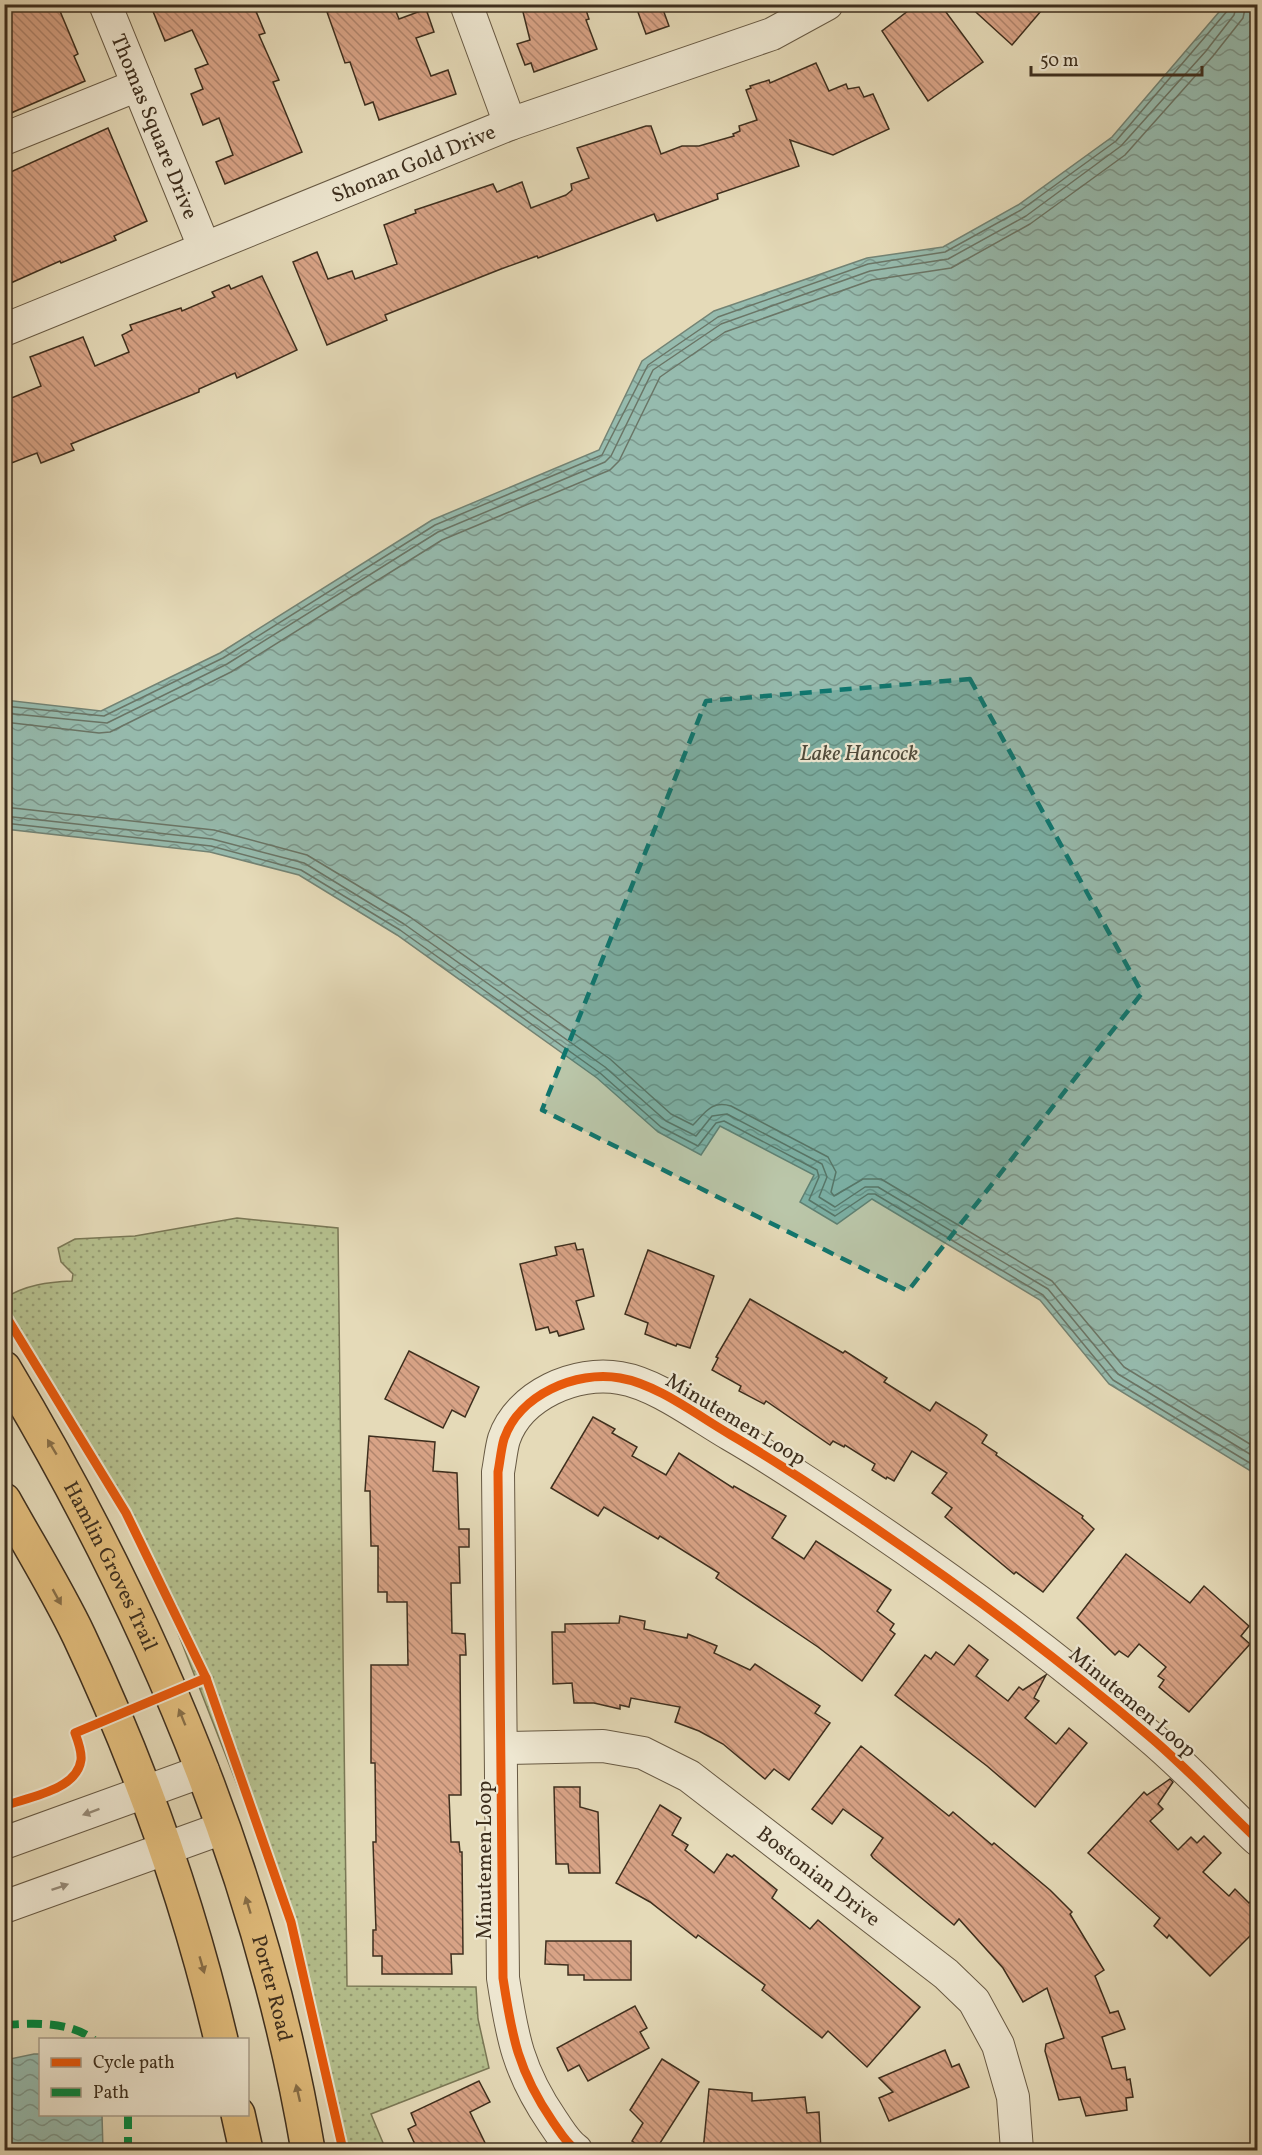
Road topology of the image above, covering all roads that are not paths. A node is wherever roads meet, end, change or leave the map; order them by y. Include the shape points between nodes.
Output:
1 (105, 4) edge
2 (466, 4) edge
3 (827, 4) edge
4 (138, 85) junction
5 (510, 124) junction
6 (4, 140) edge
7 (204, 247) junction
8 (4, 330) edge
9 (4, 1368) edge
10 (4, 1500) edge
11 (502, 1748) junction
12 (204, 1771) junction
13 (146, 1791) junction
14 (224, 1828) junction
15 (1257, 1839) edge
16 (4, 1843) edge
17 (166, 1849) junction
18 (4, 1906) edge
19 (221, 2038) edge
20 (238, 2116) edge
21 (246, 2151) edge
22 (308, 2151) edge
23 (576, 2151) edge
24 (1017, 2151) edge

1 - 4 street, Thomas Square Drive
2 - 5 street
3 - 5 street, Shonan Gold Drive via 772,34
4 - 6 street
4 - 7 street, Thomas Square Drive
5 - 7 street, Shonan Gold Drive
7 - 8 street, Shonan Gold Drive
12 -> 9 main road, Hamlin Groves Trail via 129,1598 60,1462
10 -> 13 main road via 78,1634
11 - 15 street, Minutemen Loop via 498,1472 504,1438 520,1412 561,1384 591,1377 618,1377 642,1383 768,1456 926,1562 1151,1737
11 - 23 street, Minutemen Loop via 503,1978 510,2024 521,2068 542,2106
11 - 24 street, Bostonian Drive via 603,1746 643,1753 689,1776 946,1974 974,2001 998,2045 1013,2097
12 - 13 street
12 - 14 main road, Porter Road
13 -> 16 street
13 - 17 main road
14 - 17 street
22 -> 14 main road, Porter Road via 276,2000
18 -> 17 street
17 -> 19 main road
20 - 21 main road

